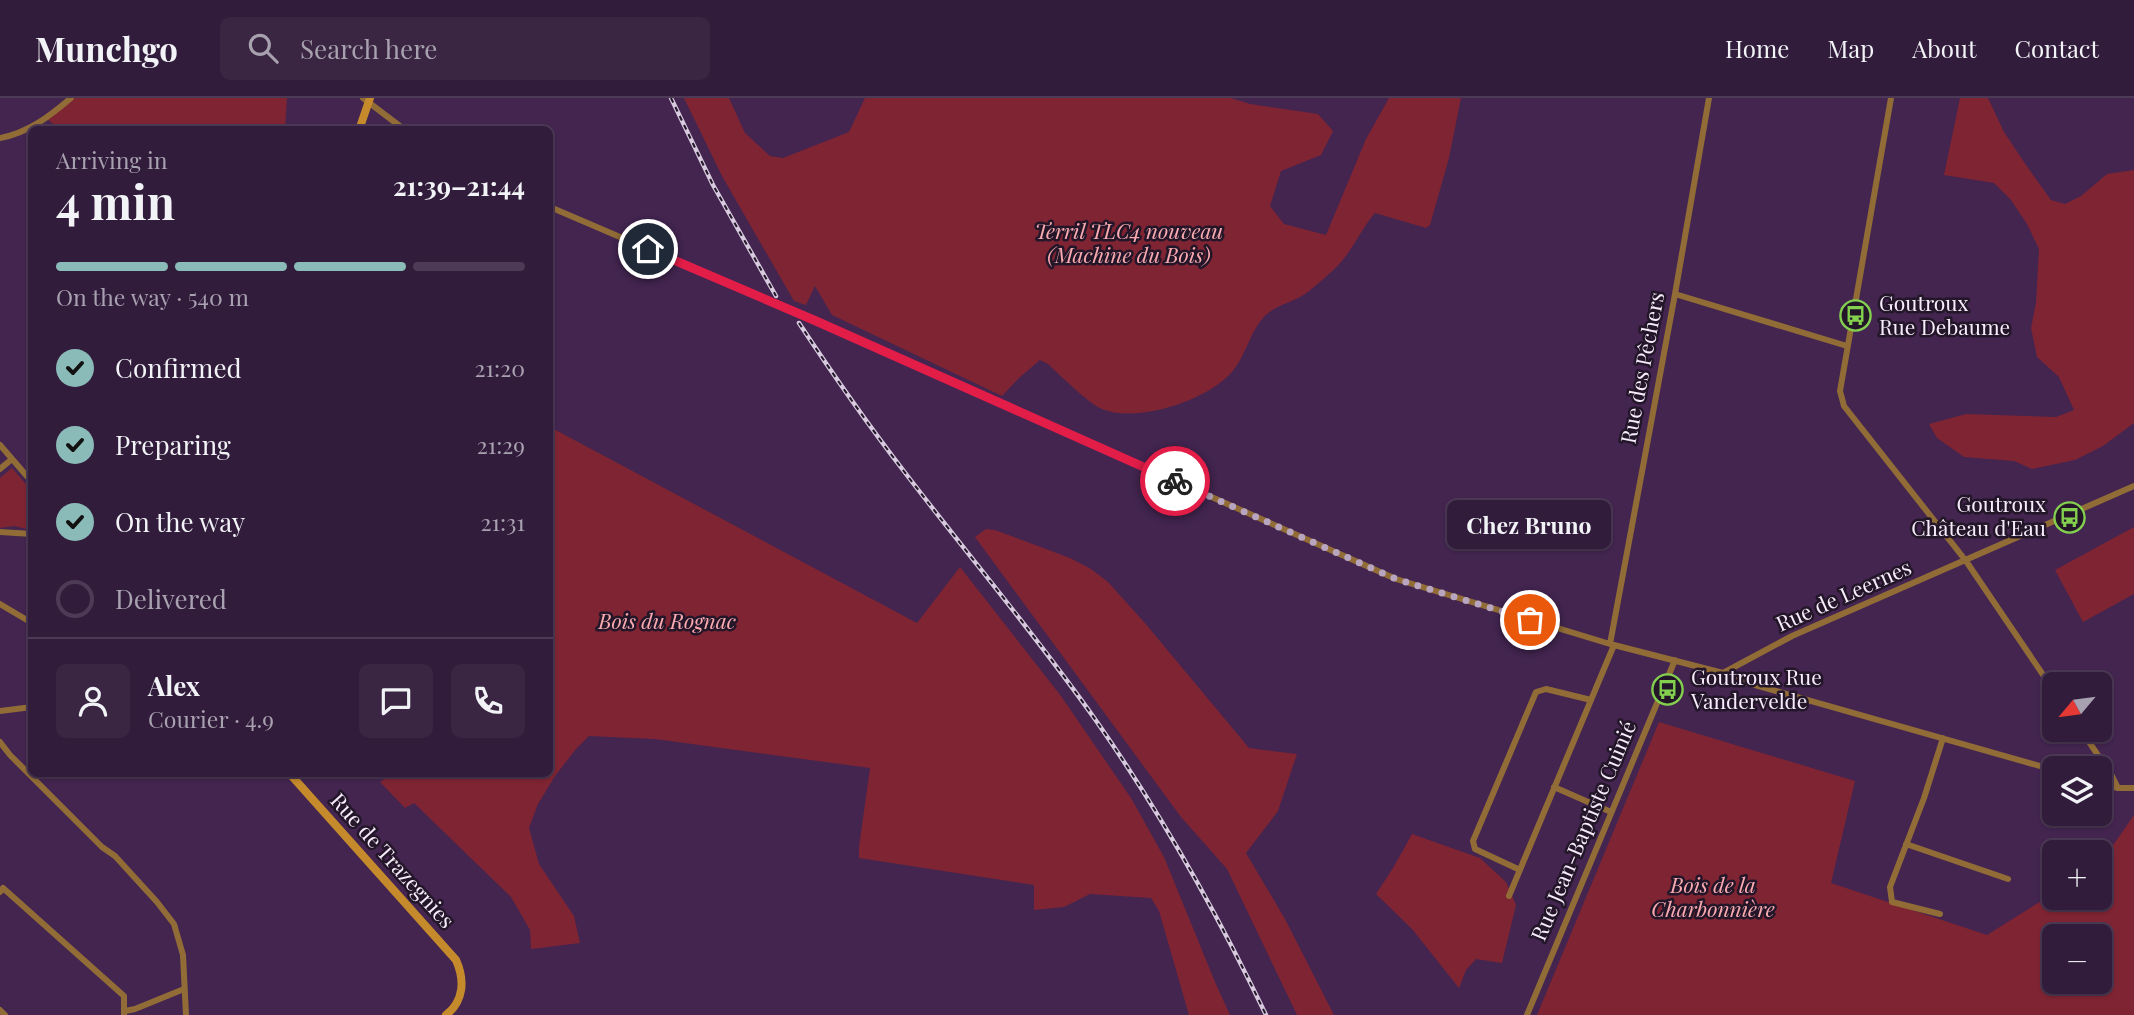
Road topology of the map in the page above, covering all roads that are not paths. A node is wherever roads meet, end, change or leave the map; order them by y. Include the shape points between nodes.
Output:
1 (71, 98) edge
2 (1709, 98) edge
3 (1891, 98) edge
4 (367, 100) edge
5 (32, 126) edge
6 (360, 126) edge
7 (400, 126) edge
8 (28, 128) edge
9 (0, 138) edge
10 (553, 207) edge
11 (1675, 294) junction
12 (1847, 346) junction
13 (0, 445) edge
14 (12, 459) junction
15 (0, 469) edge
16 (28, 477) edge
17 (2134, 486) edge
18 (0, 532) edge
19 (28, 534) edge
20 (1966, 561) junction
21 (0, 604) edge
22 (28, 621) edge
23 (1612, 645) junction
24 (1675, 660) junction
25 (1723, 673) junction
26 (2042, 673) edge
27 (1591, 700) junction
28 (28, 707) edge
29 (0, 711) edge
30 (1943, 738) junction
31 (0, 742) edge
32 (2089, 742) edge
33 (2042, 767) edge
34 (28, 774) edge
35 (31, 777) edge
36 (293, 777) edge
37 (2112, 786) edge
38 (1554, 787) junction
39 (2118, 788) junction
40 (2134, 788) edge
41 (1611, 812) junction
42 (1906, 844) junction
43 (1520, 870) junction
44 (2008, 879) dead end
45 (0, 892) edge
46 (1509, 896) dead end
47 (1940, 914) dead end
48 (184, 989) junction
49 (0, 1010) edge
50 (124, 1013) edge
51 (5, 1015) edge
52 (186, 1015) edge
53 (446, 1015) edge
54 (1527, 1015) edge

1 - 5 street
2 - 11 street, Rue des Pêchers
3 - 12 street
4 - 6 main road
4 - 7 street
8 - 9 street
10 - 23 street via 1396,579
11 - 12 street
11 - 23 street, Rue des Pêchers
12 - 20 street via 1839,391 1844,406
13 - 14 street
14 - 15 street
14 - 16 street
17 - 20 street, Rue de Leernes
18 - 19 street
20 - 25 street, Rue de Leernes via 1792,636
20 - 26 street
21 - 22 street
23 - 24 street
23 - 27 street, Rue des Pêchers
24 - 25 street
24 - 41 street, Rue Jean-Baptiste Cuinié
25 - 30 street
27 - 38 street, Rue des Pêchers
27 - 43 street via 1546,689 1536,692 1473,841 1475,849
28 - 29 street
30 - 33 street
30 - 42 street
31 - 34 street
32 - 39 street
35 - 48 street via 165,911 180,942
36 - 53 main road, Rue de Trazegnies via 453,955 462,985 460,997
37 - 39 street
38 - 41 street
38 - 43 street, Rue des Pêchers
39 - 40 street
41 - 54 street, Rue Jean-Baptiste Cuinié
42 - 44 street
42 - 47 street via 1890,887 1892,902
43 - 46 street, Rue des Pêchers
45 - 50 street via 3,888 124,996
48 - 50 street
48 - 52 street
49 - 51 street

